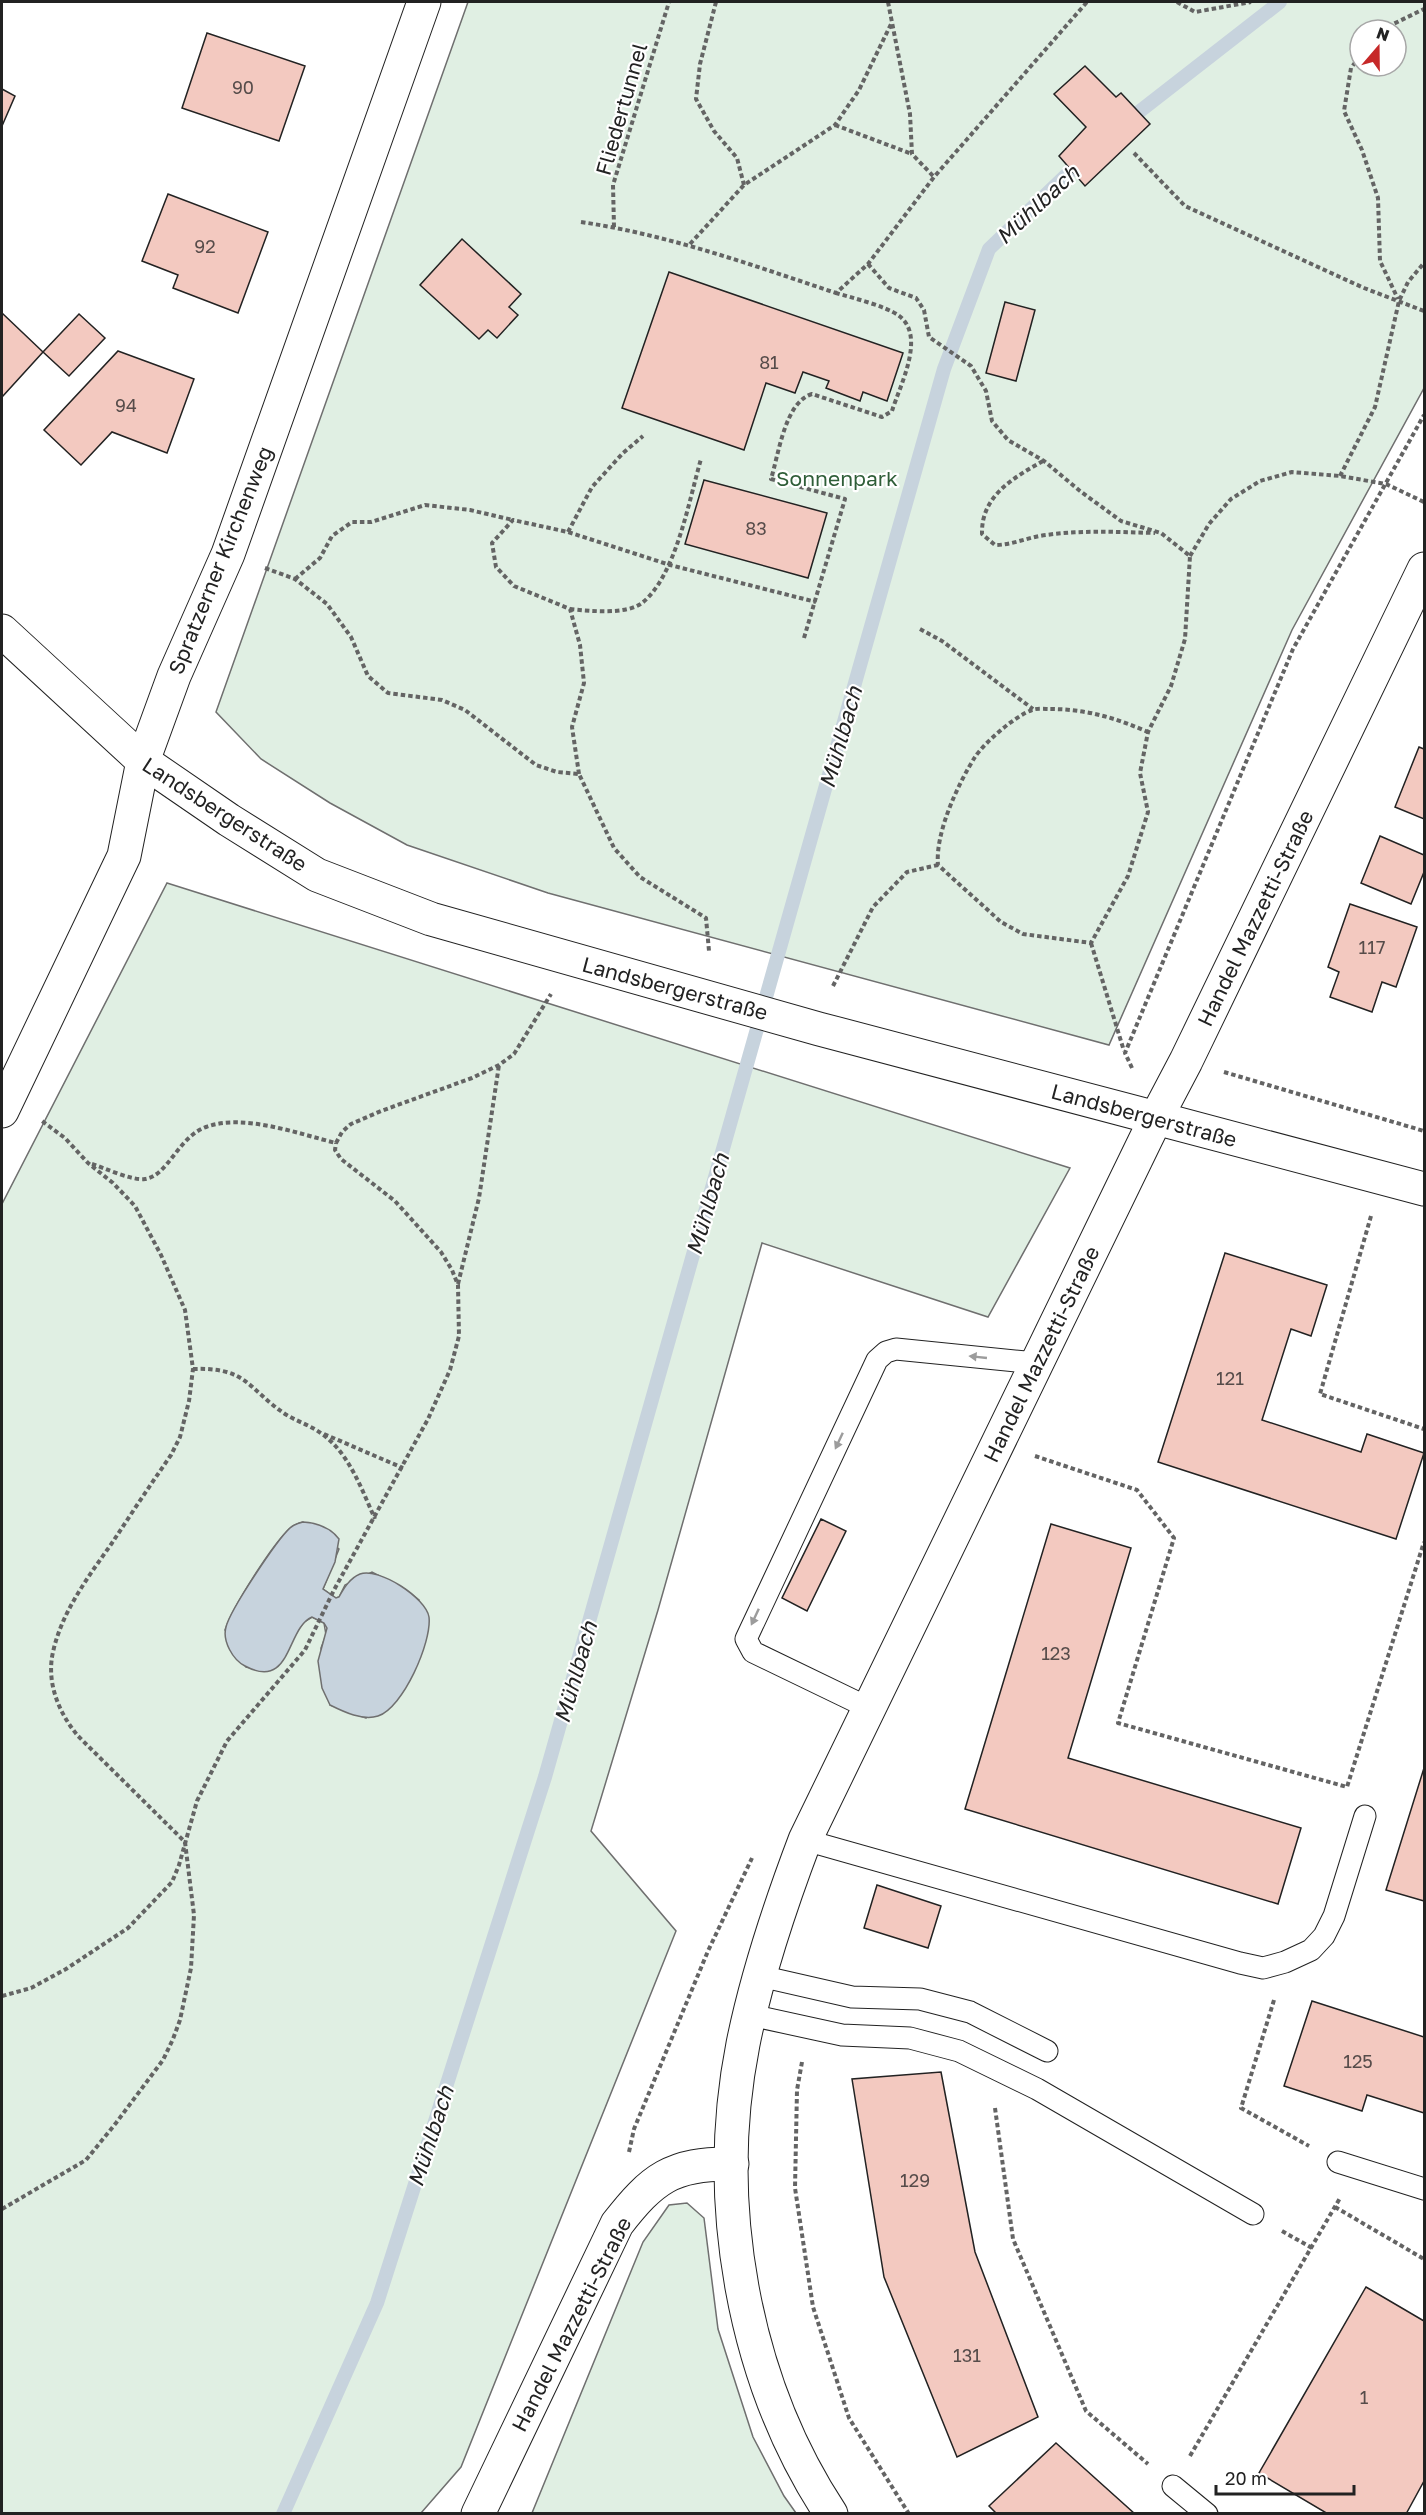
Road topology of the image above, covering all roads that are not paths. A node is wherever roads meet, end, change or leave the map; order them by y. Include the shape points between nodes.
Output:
1 (424, 2) edge
2 (1425, 568) edge
3 (2, 631) edge
4 (143, 761) junction
5 (5, 1104) edge
6 (1156, 1118) junction
7 (1425, 1190) edge
8 (1036, 1363) junction
9 (869, 1708) junction
10 (1365, 1816) dead end
11 (805, 1840) junction
12 (760, 1976) junction
13 (750, 2015) junction
14 (1047, 2051) dead end
15 (732, 2164) junction
16 (1348, 2165) road end
17 (1425, 2189) edge
18 (1252, 2214) dead end
19 (1173, 2486) road end
20 (477, 2514) edge
21 (831, 2514) edge
22 (1206, 2514) edge

1 - 4 street, Spratzerner Kirchenweg via 228,554 174,676
2 - 6 street, Handel Mazzetti-Straße
3 - 4 street, Landsbergerstraße
4 - 5 street, Spratzerner Kirchenweg via 124,856
4 - 6 street, Landsbergerstraße via 317,874 431,919 819,1029
6 - 7 street, Landsbergerstraße
6 - 8 street, Handel Mazzetti-Straße
8 - 9 street, Handel Mazzetti-Straße
8 -> 9 lane via 897,1349 877,1360 746,1639 753,1652
9 - 11 street, Handel Mazzetti-Straße
10 - 11 lane via 1324,1936 1311,1950 1263,1968
11 - 12 street, Handel Mazzetti-Straße
12 - 13 street, Handel Mazzetti-Straße
12 - 14 lane via 852,1996 920,1999 970,2012
13 - 15 street, Handel Mazzetti-Straße via 733,2121
13 - 18 lane via 842,2035 910,2038 959,2051 1037,2089
15 - 20 street, Handel Mazzetti-Straße via 691,2166 667,2174 639,2196 617,2224
15 - 21 street, Handel Mazzetti-Straße via 740,2275 757,2350 782,2422
16 - 17 lane
19 - 22 lane

